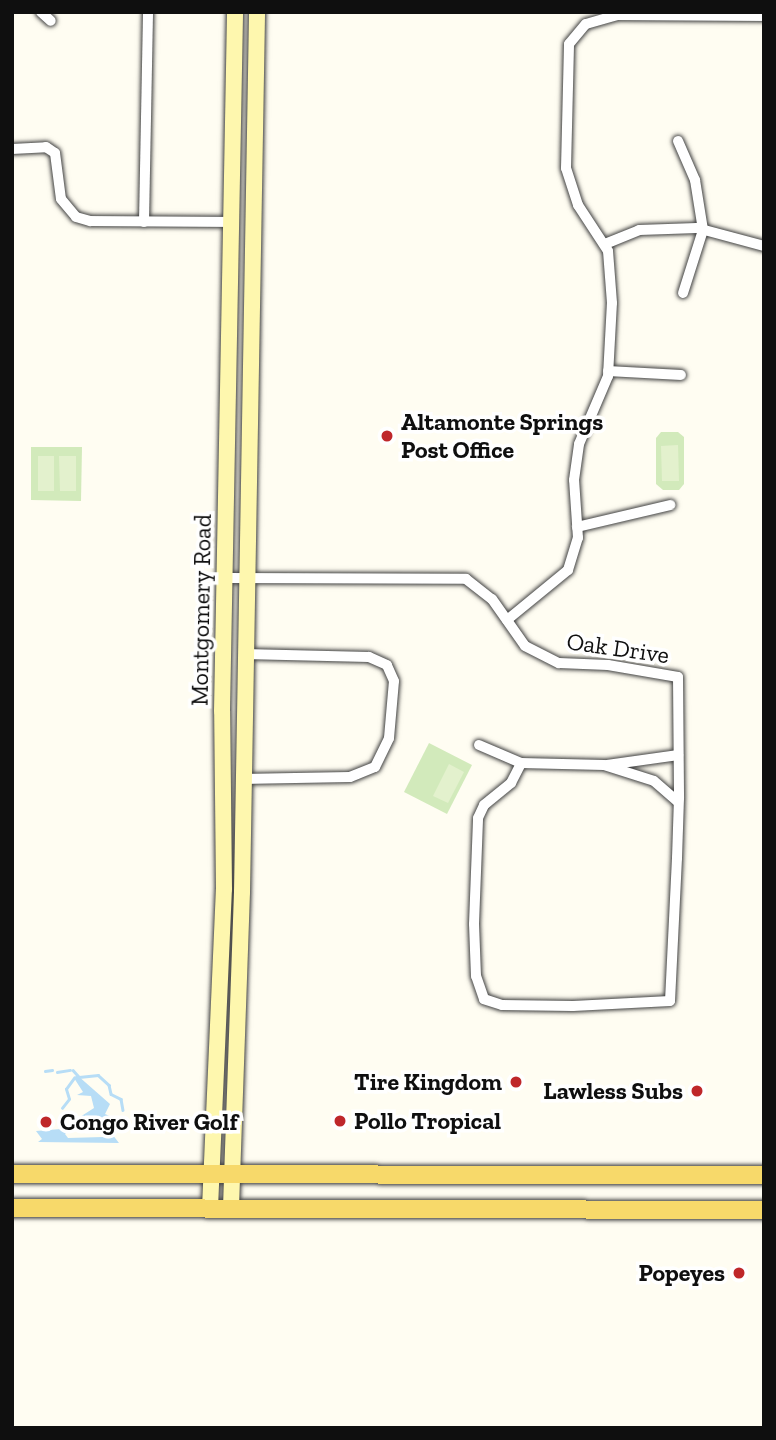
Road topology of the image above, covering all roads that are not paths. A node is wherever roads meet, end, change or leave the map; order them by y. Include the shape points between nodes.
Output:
1 (41, 12) edge
2 (148, 12) edge
3 (235, 12) edge
4 (257, 12) edge
5 (764, 16) edge
6 (51, 21) dead end
7 (233, 106) junction
8 (256, 106) junction
9 (678, 141) dead end
10 (12, 149) edge
11 (144, 222) junction
12 (232, 222) junction
13 (703, 230) junction
14 (606, 244) junction
15 (764, 246) edge
16 (683, 293) dead end
17 (229, 370) junction
18 (608, 370) junction
19 (681, 375) dead end
20 (251, 384) junction
21 (670, 505) dead end
22 (577, 527) junction
23 (225, 578) junction
24 (245, 580) junction
25 (507, 620) junction
26 (244, 654) junction
27 (222, 711) junction
28 (478, 746) dead end
29 (678, 755) junction
30 (521, 763) junction
31 (604, 765) junction
32 (241, 779) junction
33 (678, 802) junction
34 (12, 1174) edge
35 (211, 1174) junction
36 (230, 1175) junction
37 (764, 1175) edge
38 (230, 1207) junction
39 (12, 1208) edge
40 (210, 1208) junction
41 (764, 1210) edge

1 - 6 street
2 - 11 street
3 - 7 main road, Montgomery Road
4 - 8 main road, Montgomery Road
5 - 14 street via 617,15 586,24 569,44 566,168 578,205
7 - 8 main road
7 - 12 main road, Montgomery Road
8 - 20 main road, Montgomery Road
9 - 13 street via 695,180
10 - 11 street via 33,146 55,153 61,198 76,217
11 - 12 street
12 - 17 main road, Montgomery Road
13 - 14 street via 639,230
13 - 15 street
13 - 16 street
14 - 18 street via 612,303
17 - 20 main road
17 - 23 main road, Montgomery Road
18 - 19 street
18 - 22 street via 596,414 579,444 574,480
20 - 24 main road, Montgomery Road
21 - 22 street
22 - 25 street via 568,570
23 - 24 street, Oak Drive
23 - 27 main road, Montgomery Road
24 - 25 street, Oak Drive via 466,579 492,599
24 - 26 main road, Montgomery Road
25 - 29 street, Oak Drive via 525,646 559,663 608,665 678,677
26 - 32 main road, Montgomery Road
26 - 32 street via 369,657 387,665 394,681 389,738 375,767 350,777
27 - 32 main road via 227,754
27 - 35 main road, Montgomery Road via 223,889
28 - 30 street
29 - 31 street
29 - 33 street
30 - 31 street
30 - 33 street via 511,783 484,805 478,818 477,976 484,999 502,1005 670,1001
31 - 33 street via 654,781
32 - 36 main road, Montgomery Road via 242,892
34 - 35 main road
35 - 36 main road
35 - 40 main road, Montgomery Road
36 - 37 main road
36 - 38 main road, Montgomery Road
38 - 40 main road
38 - 41 main road
39 - 40 main road

